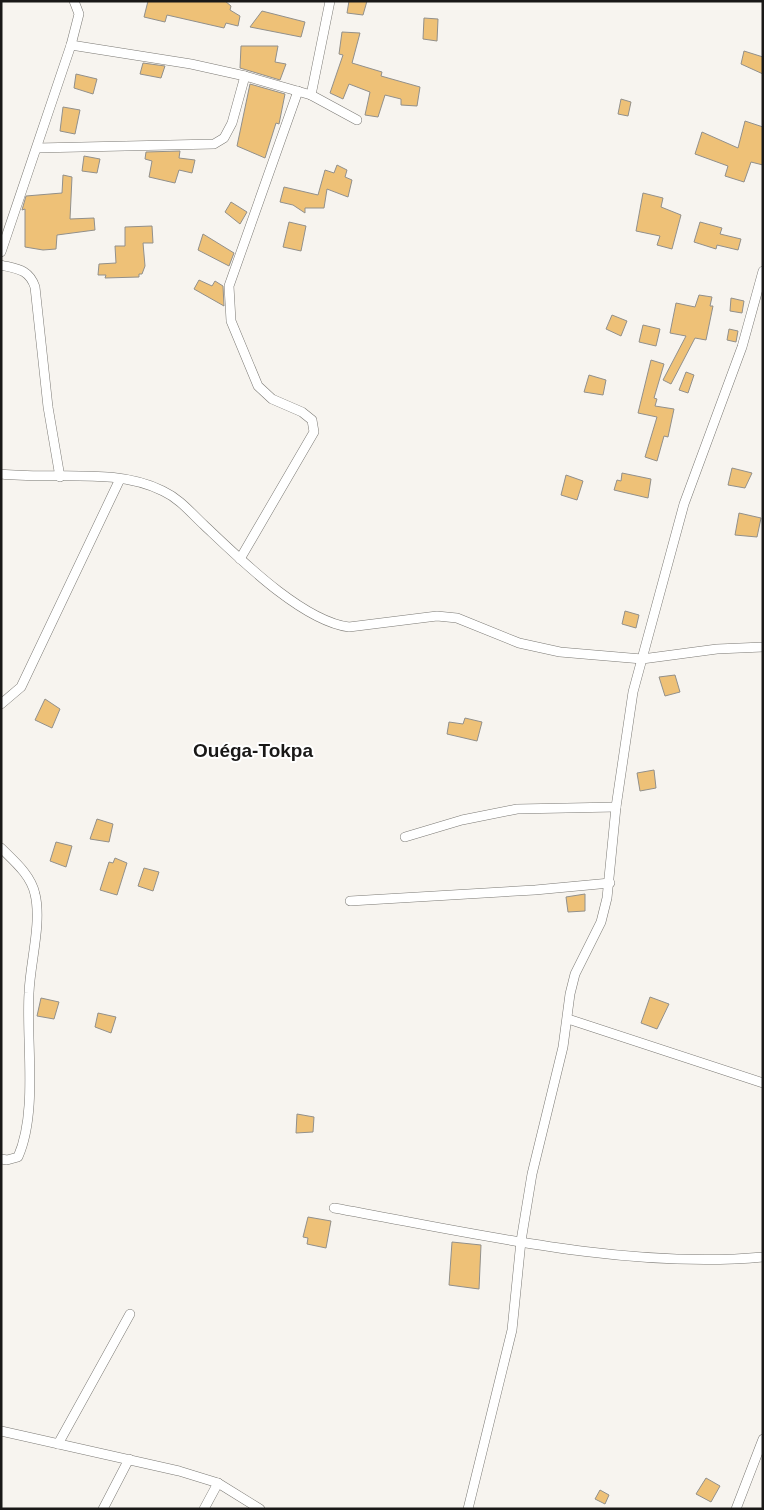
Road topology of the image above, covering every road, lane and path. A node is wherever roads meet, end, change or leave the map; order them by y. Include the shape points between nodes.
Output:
1 (74, 1) edge
2 (330, 1) edge
3 (71, 45) junction
4 (245, 76) junction
5 (298, 91) junction
6 (312, 95) junction
7 (357, 120) dead end
8 (37, 148) junction
9 (1, 252) edge
10 (1, 265) edge
11 (763, 271) edge
12 (1, 474) edge
13 (60, 477) junction
14 (120, 479) junction
15 (240, 559) junction
16 (763, 647) edge
17 (642, 659) junction
18 (1, 704) edge
19 (616, 807) junction
20 (405, 837) dead end
21 (1, 848) edge
22 (610, 882) junction
23 (350, 901) dead end
24 (568, 1019) junction
25 (763, 1083) edge
26 (1, 1159) edge
27 (334, 1208) dead end
28 (521, 1242) junction
29 (763, 1257) edge
30 (130, 1314) dead end
31 (1, 1431) edge
32 (763, 1439) edge
33 (58, 1444) junction
34 (129, 1459) junction
35 (218, 1483) junction
36 (103, 1509) edge
37 (204, 1509) edge
38 (260, 1509) edge
39 (468, 1509) edge
40 (736, 1509) edge

1 - 3 street via 79,14
2 - 6 street
3 - 4 street via 192,64
3 - 8 street
4 - 5 street
4 - 8 street via 232,123 224,138 214,144
5 - 6 street
5 - 15 street via 228,286 228,302 231,321 258,386 272,399 312,420 314,432
6 - 7 street
8 - 9 street
10 - 13 street via 24,270 35,287 48,407
11 - 17 street via 739,356 684,504
12 - 13 street
13 - 14 street
14 - 15 street via 148,485 172,496
14 - 18 street via 21,687
15 - 17 street via 305,611 335,625 349,627 437,616 457,618 519,643 560,652
16 - 17 street via 717,649
17 - 19 street via 633,692
19 - 20 street via 517,809 462,820
19 - 22 street
21 - 26 street via 25,874 35,892 37,913 28,1013 29,1102 23,1146 18,1156
22 - 23 street via 536,890
22 - 24 street via 601,922 575,974
24 - 25 street
24 - 28 street via 532,1174
27 - 28 street
28 - 29 street via 664,1258
28 - 39 street via 512,1330
30 - 33 street
31 - 33 street
32 - 40 street
33 - 34 street
34 - 35 street
34 - 36 street
35 - 37 street
35 - 38 street

